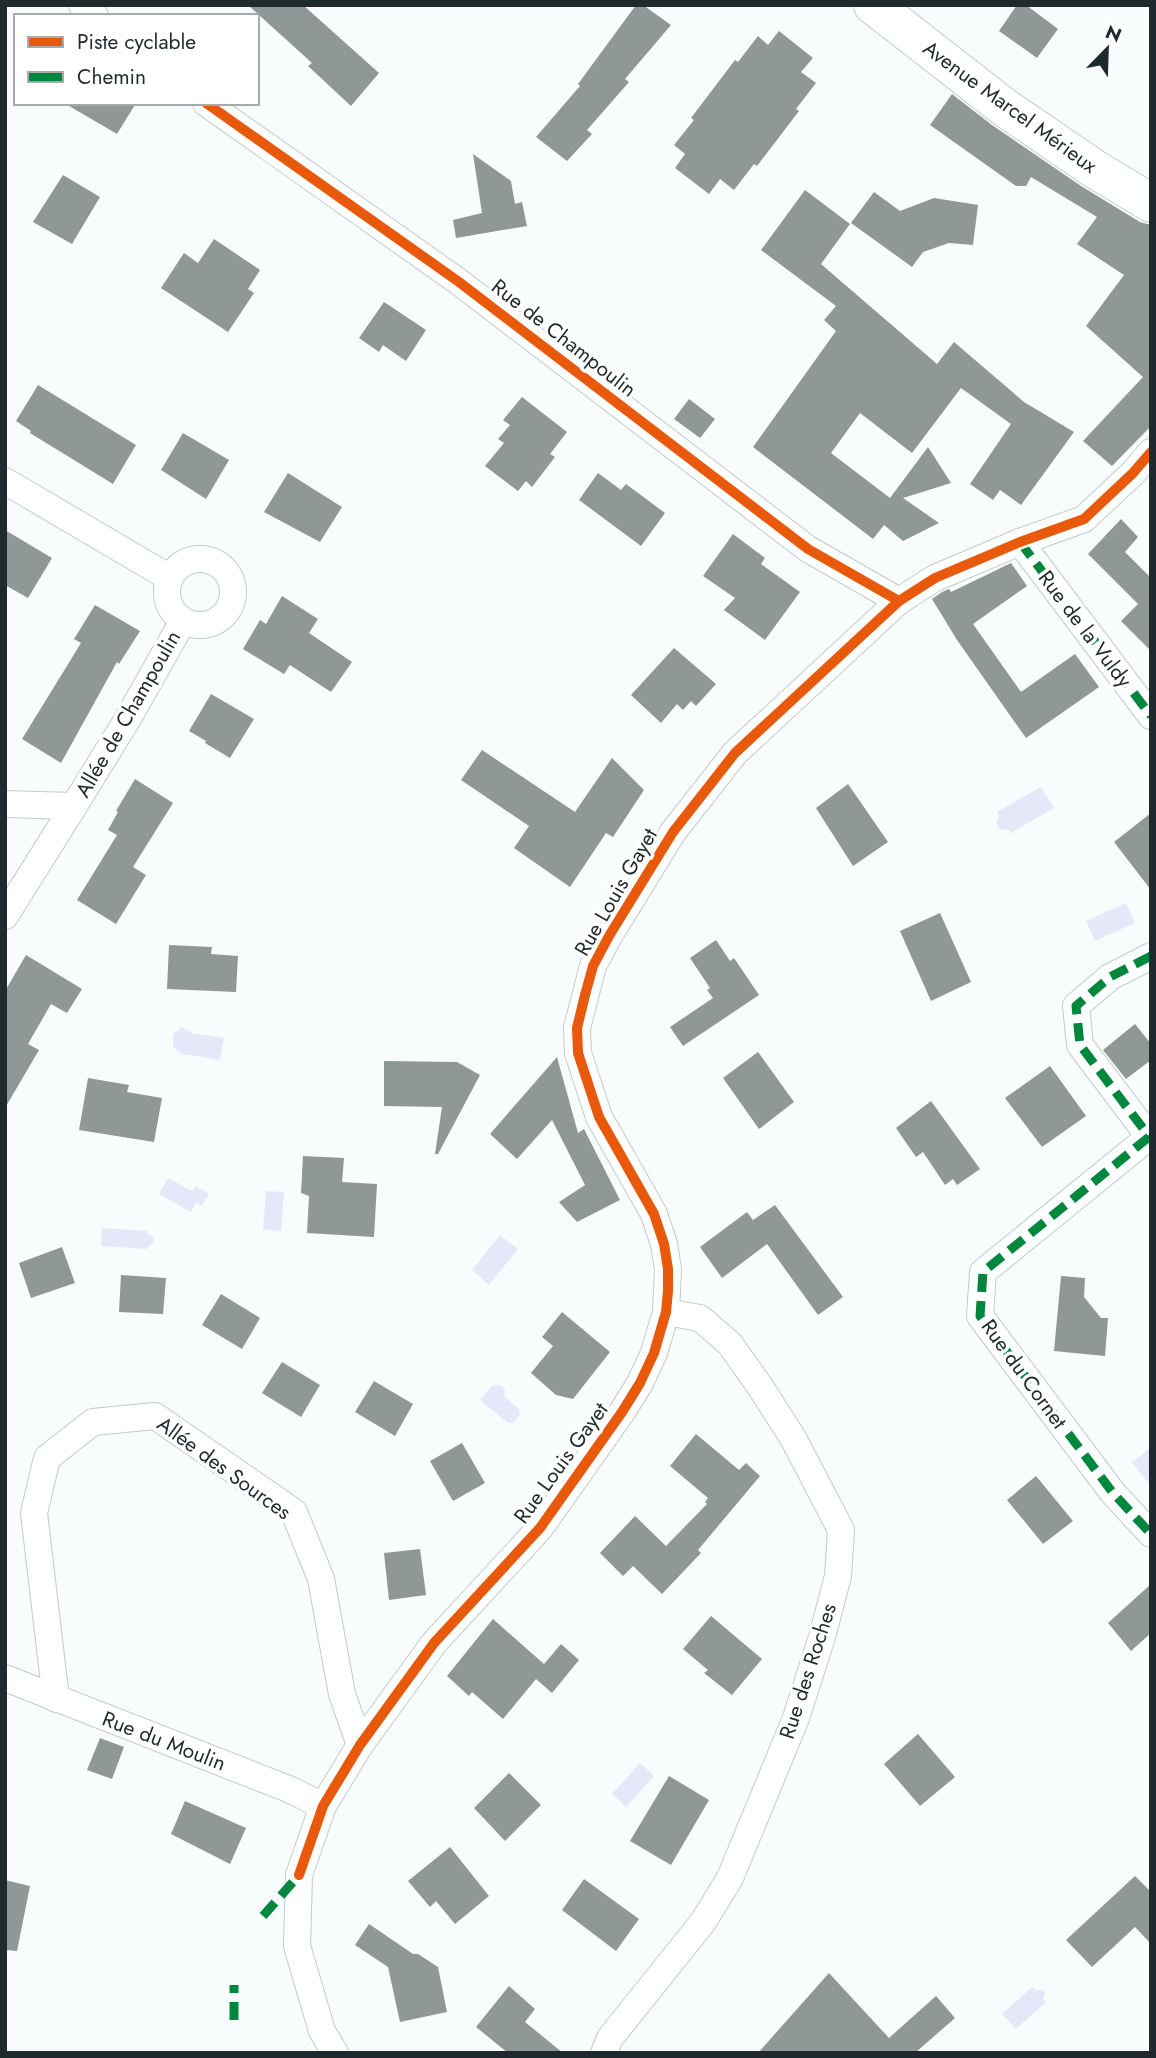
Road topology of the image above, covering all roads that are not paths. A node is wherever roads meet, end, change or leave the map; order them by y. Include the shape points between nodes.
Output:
1 (873, 5) edge
2 (209, 105) edge
3 (1151, 203) edge
4 (1151, 452) edge
5 (5, 481) edge
6 (1020, 542) junction
7 (170, 578) junction
8 (899, 601) junction
9 (183, 621) junction
10 (1151, 716) edge
11 (5, 804) edge
12 (74, 806) junction
13 (5, 916) edge
14 (1151, 956) edge
15 (1150, 1138) edge
16 (666, 1312) junction
17 (1151, 1534) edge
18 (5, 1678) edge
19 (56, 1699) junction
20 (360, 1745) junction
21 (323, 1806) junction
22 (335, 2053) edge
23 (604, 2053) edge

1 - 3 main road, Avenue Marcel Mérieux via 1004,107
2 - 8 street, Rue de Champoulin via 459,282 808,549
4 - 6 street, Rue Louis Gayet via 1084,519
5 - 7 street
6 - 8 street, Rue Louis Gayet via 935,578
6 - 10 street, Rue de la Vuldy
7 - 9 street, Allée de Champoulin via 170,606
7 - 9 street, Allée de Champoulin via 186,562 197,559 219,565 232,583 231,606 224,615 205,625
8 - 16 street, Rue Louis Gayet via 735,752 673,832 593,966 577,1028 578,1053 599,1117 654,1214 668,1269
9 - 12 street, Allée de Champoulin
11 - 12 street, Allée de Champoulin
12 - 13 street, Allée de Champoulin
14 - 15 street via 1110,977 1076,1006 1080,1045
15 - 17 street, Rue du Cornet via 983,1272 980,1316 1112,1493
16 - 20 street, Rue Louis Gayet via 640,1383 593,1454 540,1528 434,1643
16 - 23 street, Rue des Roches via 700,1318 730,1344 761,1388 841,1530 838,1576 796,1718 730,1878 703,1922 610,2038
18 - 19 street, Rue du Moulin
19 - 20 street, Allée des Sources via 34,1513 47,1458 93,1422 155,1416 294,1512 321,1579 342,1694
19 - 21 street, Rue du Moulin
20 - 21 street, Rue Louis Gayet
21 - 22 street, Rue Louis Gayet via 299,1875 297,1946 322,2031

